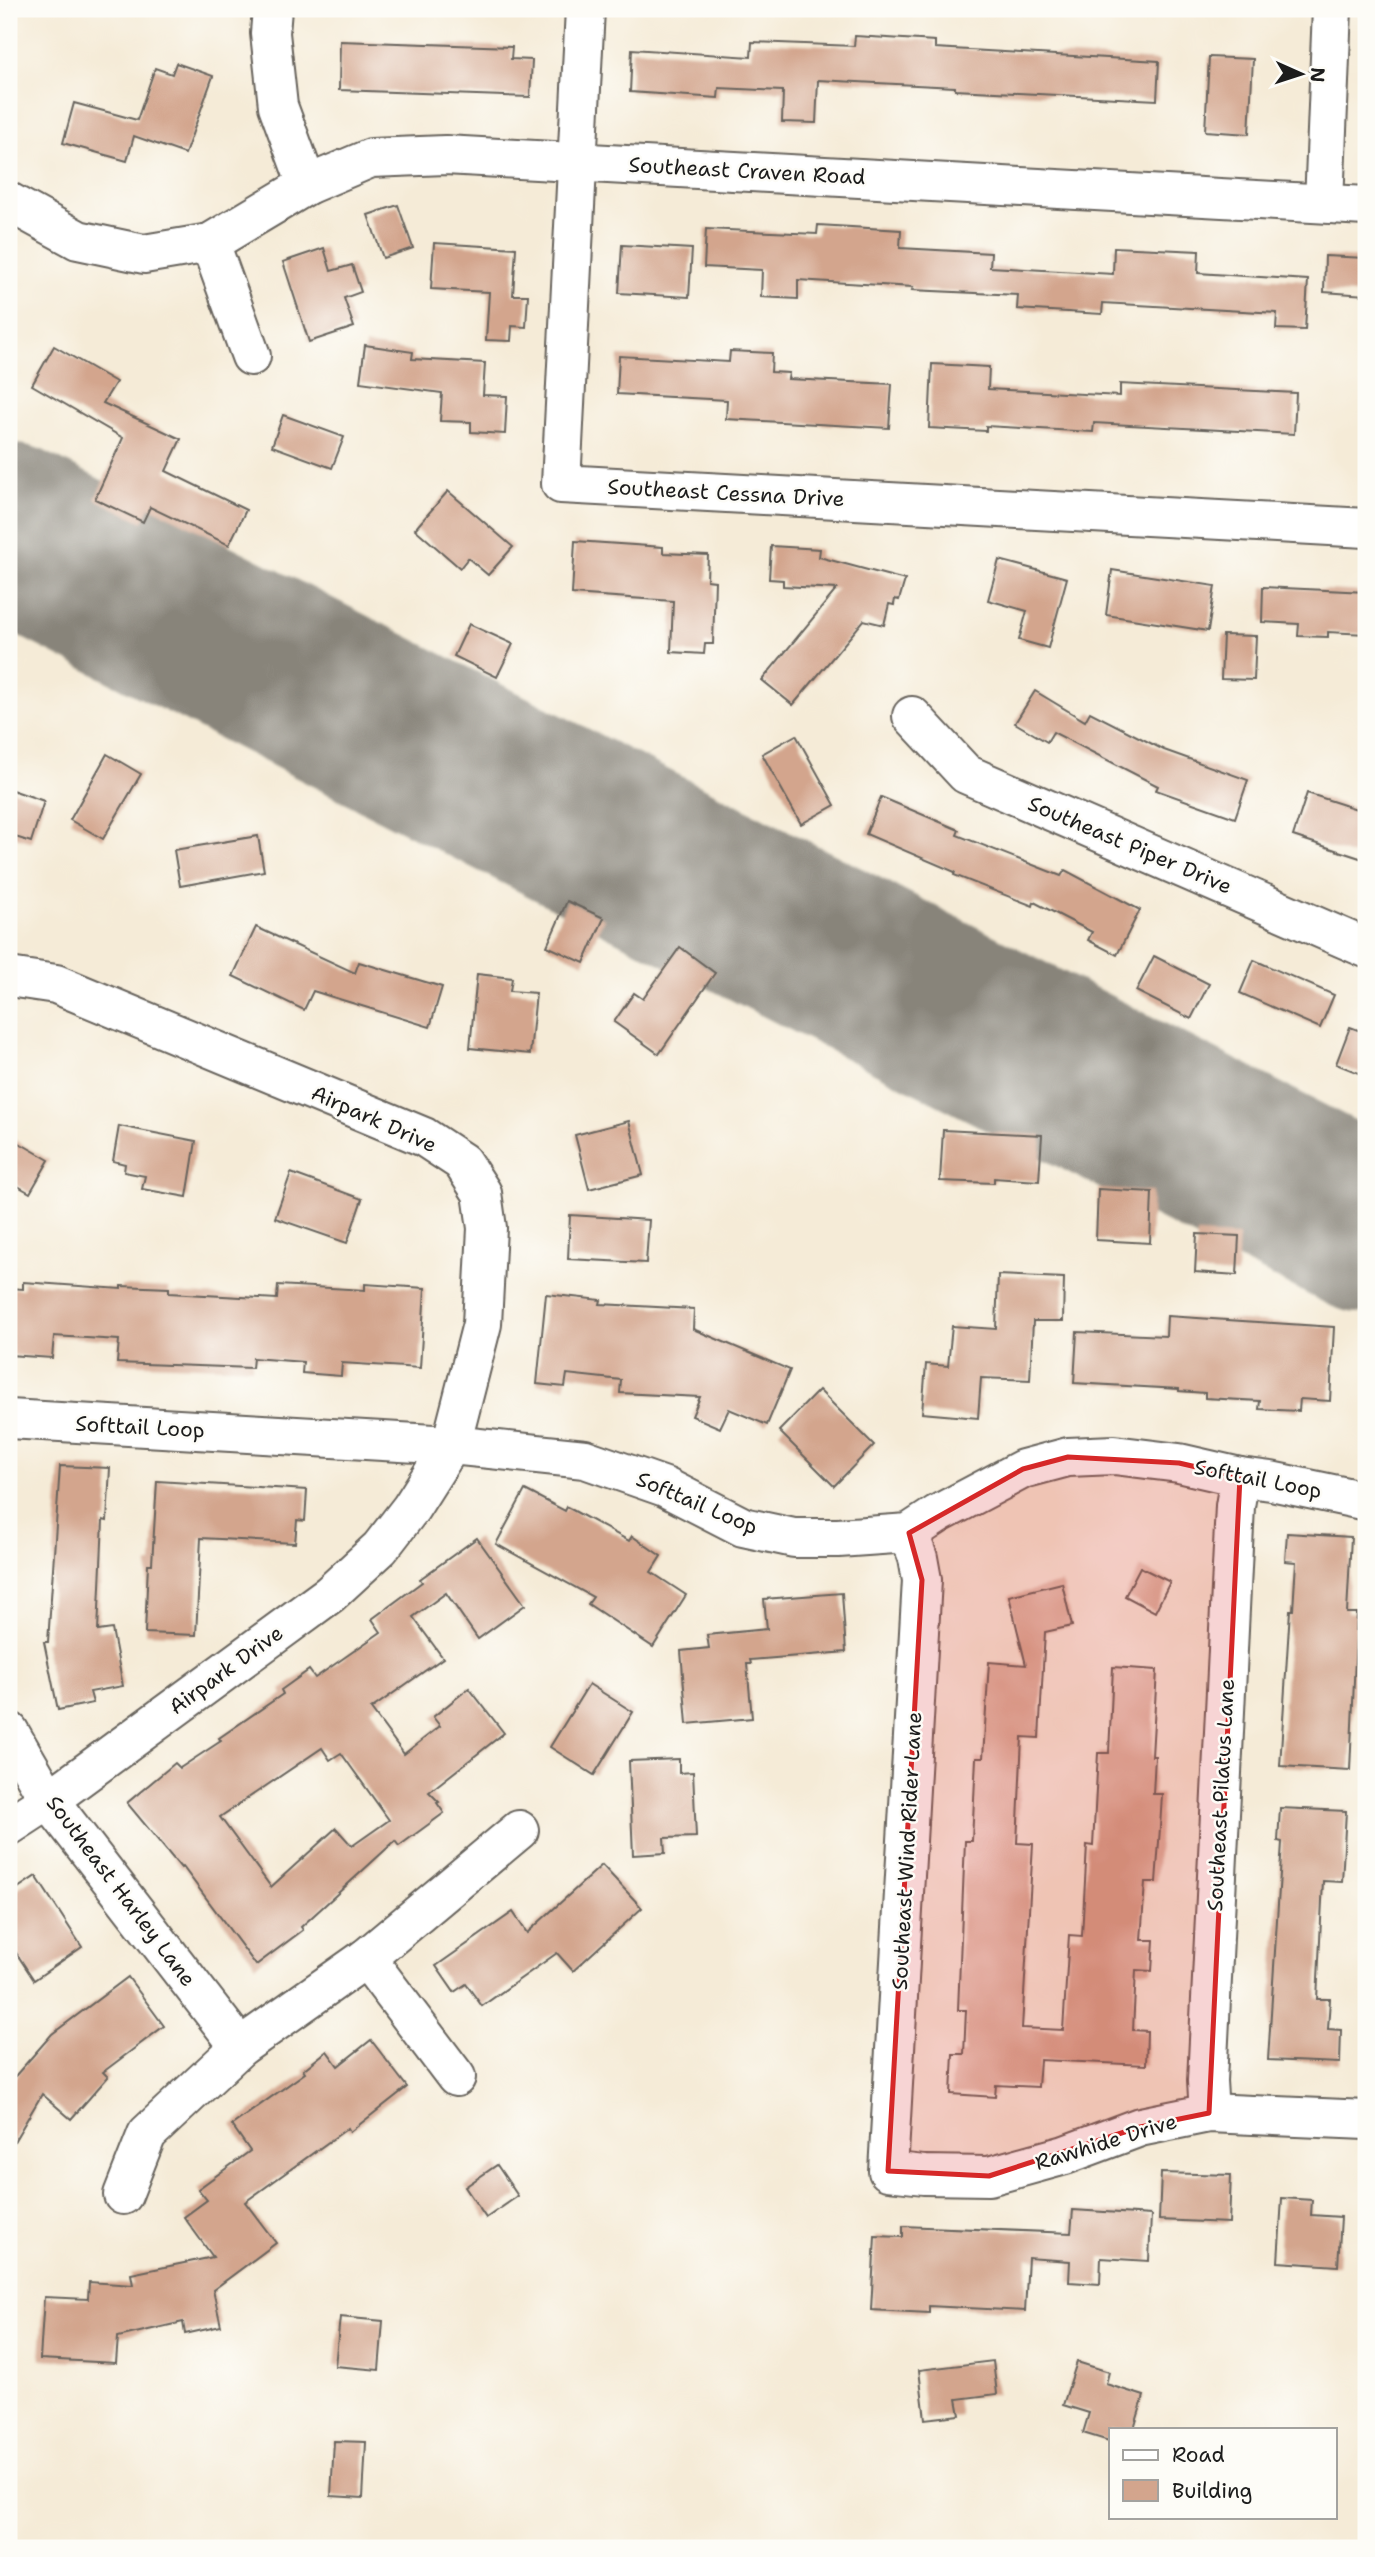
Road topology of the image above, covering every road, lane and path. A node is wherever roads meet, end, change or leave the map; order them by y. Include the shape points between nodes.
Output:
1 (272, 9) edge
2 (585, 9) edge
3 (1332, 9) edge
4 (577, 161) junction
5 (307, 185) junction
6 (9, 202) edge
7 (1324, 204) junction
8 (1366, 206) edge
9 (210, 243) junction
10 (251, 356) dead end
11 (1366, 528) edge
12 (912, 716) dead end
13 (1366, 948) edge
14 (9, 976) edge
15 (9, 1419) edge
16 (451, 1445) junction
17 (1240, 1477) junction
18 (1366, 1501) edge
19 (909, 1533) junction
20 (9, 1731) edge
21 (49, 1800) junction
22 (9, 1826) edge
23 (519, 1830) dead end
24 (366, 1958) junction
25 (240, 2047) junction
26 (456, 2077) dead end
27 (1209, 2113) junction
28 (1366, 2120) edge
29 (888, 2171) joint
30 (123, 2195) dead end

1 - 5 street via 278,106
2 - 4 street, Southeast Cessna Drive
3 - 7 street
4 - 5 street, Southeast Craven Road via 445,155 372,158
4 - 7 street, Southeast Craven Road
4 - 11 street, Southeast Cessna Drive via 561,484
5 - 9 street, Southeast Craven Road
6 - 9 street, Southeast Craven Road via 78,240 144,254
7 - 8 street, Southeast Craven Road
9 - 10 street
12 - 13 street, Southeast Piper Drive via 966,774
14 - 16 street, Airpark Drive via 56,984 424,1137 463,1162 482,1192 487,1228 482,1324
15 - 16 street, Softtail Loop
16 - 19 street, Softtail Loop via 585,1458 665,1487 743,1527 794,1538
16 - 21 street, Airpark Drive via 380,1548 330,1594
17 - 18 street, Softtail Loop
17 - 19 street, Softtail Loop via 1114,1455 1068,1457 1023,1469
17 - 27 street, Southeast Pilatus Lane via 1235,1506
19 - 29 street, Southeast Wind Rider Lane via 922,1580
20 - 21 street, Southeast Harley Lane
21 - 22 street, Airpark Drive
21 - 25 street, Southeast Harley Lane
23 - 24 street
24 - 25 street
24 - 26 street
25 - 30 street via 148,2134
27 - 28 street, Rawhide Drive
27 - 29 street, Rawhide Drive via 1140,2127 1065,2155 989,2175

